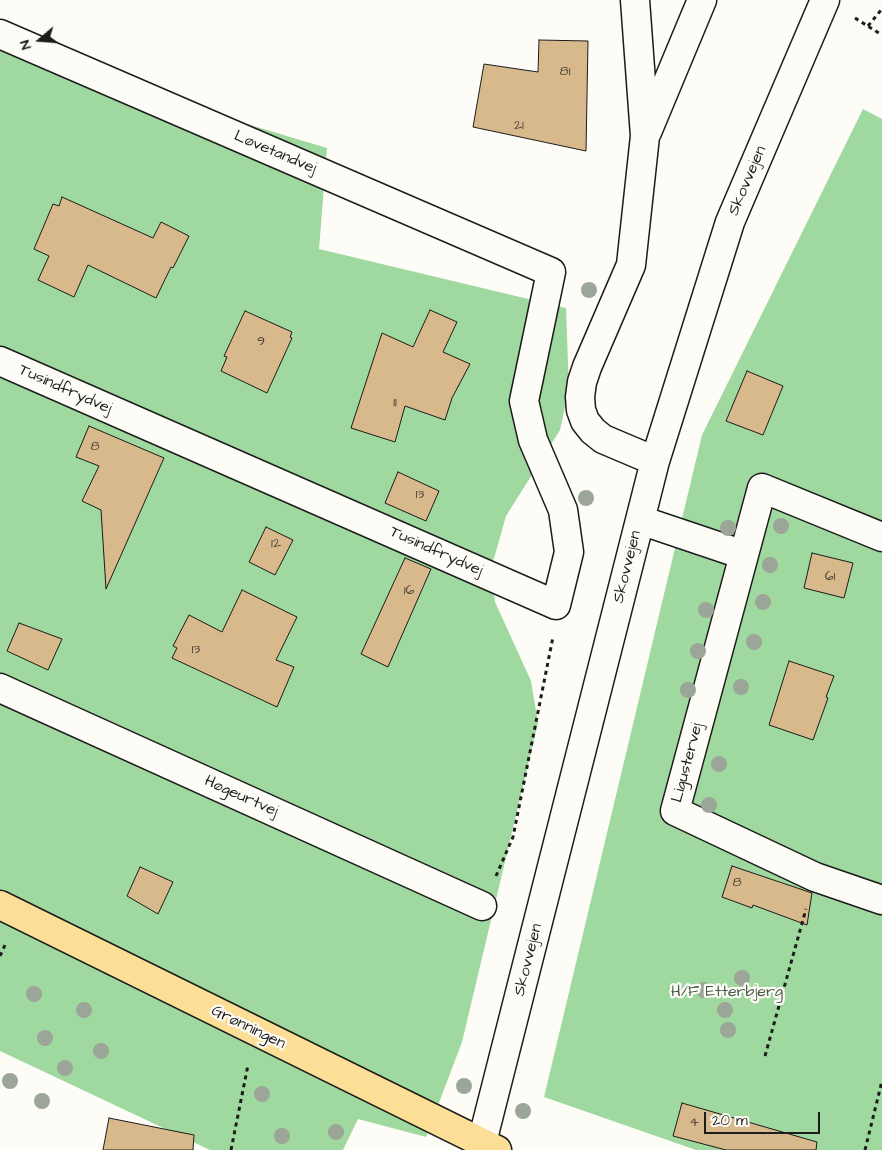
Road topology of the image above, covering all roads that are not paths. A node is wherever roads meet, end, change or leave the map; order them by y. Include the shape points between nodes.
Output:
1 (635, 0) edge
2 (702, 0) edge
3 (824, 0) edge
4 (0, 34) edge
5 (645, 136) junction
6 (0, 362) edge
7 (654, 461) junction
8 (640, 520) junction
9 (882, 537) edge
10 (744, 555) junction
11 (556, 604) joint
12 (0, 688) edge
13 (882, 900) edge
14 (0, 905) edge
15 (482, 906) road end
16 (486, 1148) edge

1 - 5 street
2 - 5 street
3 - 7 street, Skovvejen via 730,222
4 - 11 street, Løvetandvej via 551,272 524,400 533,440 563,510 569,552
5 - 7 street via 632,265 587,367 580,397 585,421 593,431 603,439
6 - 11 street, Tusindfrydvej
7 - 8 street, Skovvejen
8 - 10 street
8 - 16 street, Skovvejen
9 - 10 street, Ligustervej via 762,488
10 - 13 street, Ligustervej via 675,811 815,877
12 - 15 street, Høgeurtvej
14 - 16 main road, Grønningen

